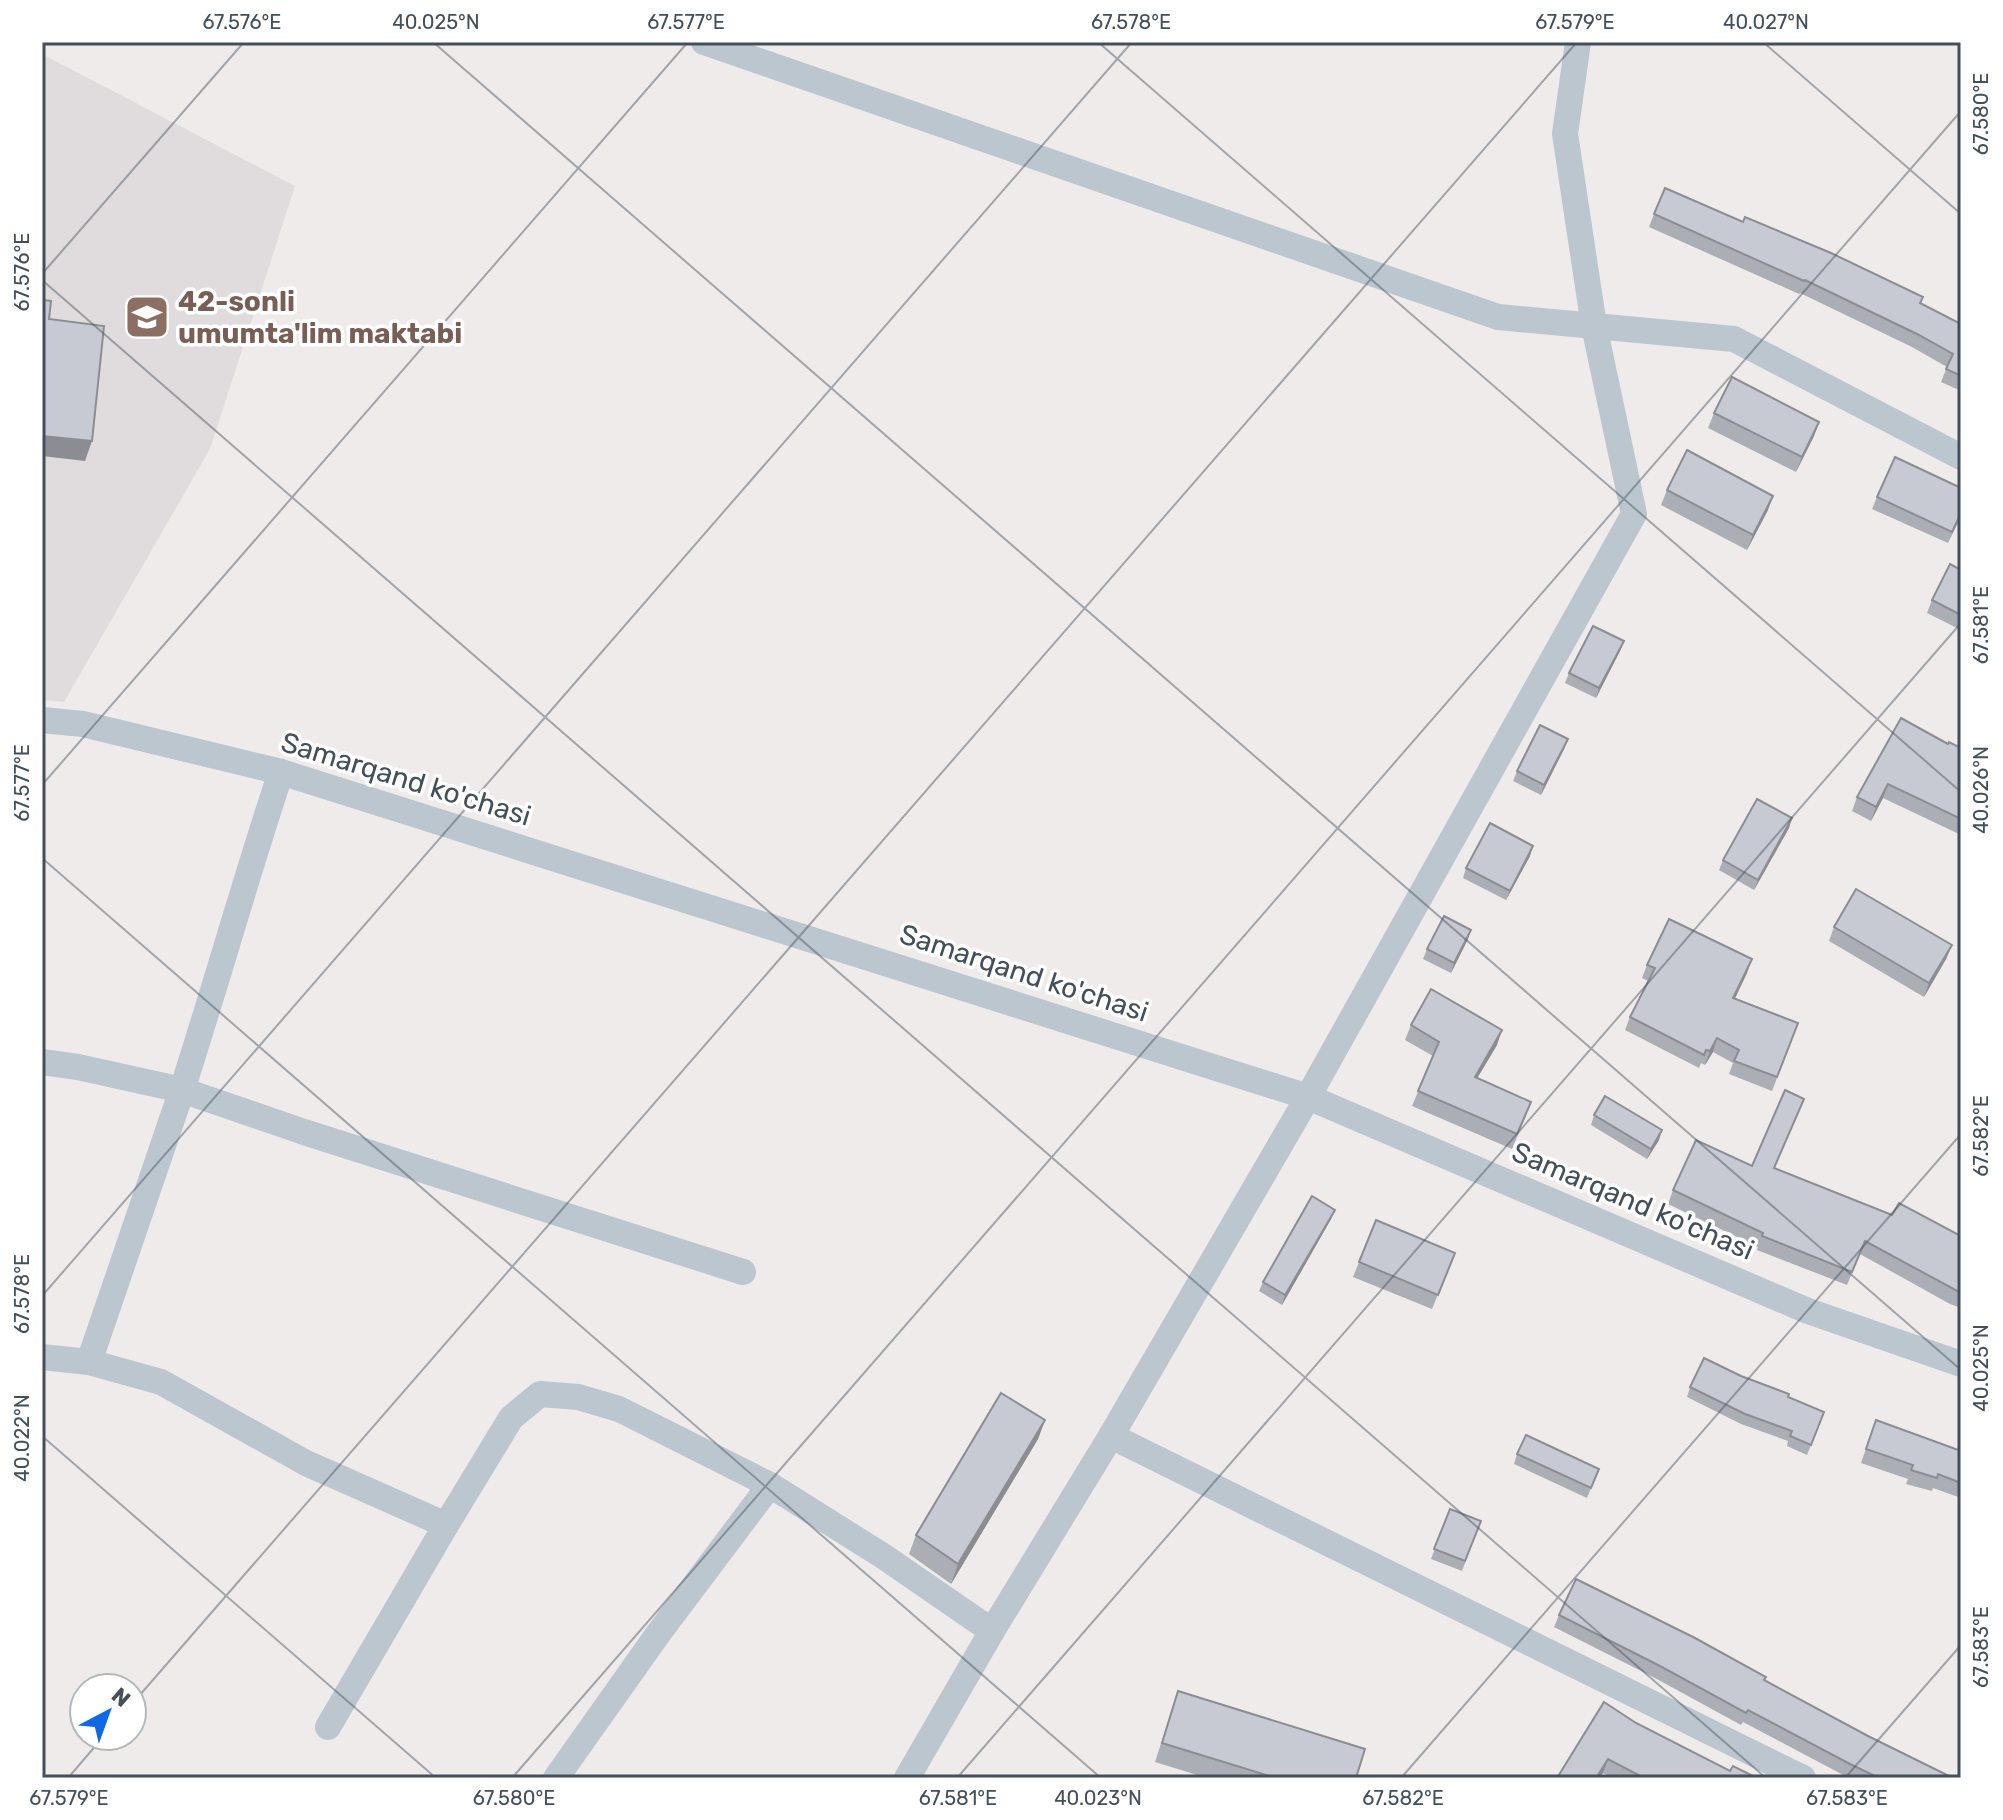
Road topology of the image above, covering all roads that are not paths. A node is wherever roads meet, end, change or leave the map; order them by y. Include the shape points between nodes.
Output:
1 (704, 42) edge
2 (1578, 42) edge
3 (1594, 326) junction
4 (1961, 457) edge
5 (42, 720) edge
6 (281, 772) junction
7 (42, 1062) edge
8 (182, 1090) junction
9 (1308, 1097) junction
10 (743, 1272) dead end
11 (42, 1357) edge
12 (89, 1362) junction
13 (1961, 1364) edge
14 (1111, 1436) junction
15 (770, 1485) junction
16 (446, 1525) junction
17 (992, 1631) junction
18 (328, 1727) dead end
19 (556, 1778) edge
20 (907, 1778) edge
21 (1803, 1778) edge

1 - 3 street via 1498,317
2 - 3 street via 1565,134
3 - 4 street via 1734,339
3 - 9 street via 1634,514
5 - 6 street, Samarqand ko'chasi via 83,724
6 - 8 street
6 - 9 street, Samarqand ko'chasi
7 - 8 street
8 - 10 street
8 - 12 street
9 - 13 street, Samarqand ko'chasi via 1808,1311
9 - 14 street
11 - 12 street
12 - 16 street via 161,1382 306,1463
14 - 17 street
14 - 21 street
15 - 16 street via 619,1409 578,1397 540,1394 511,1418
15 - 17 street
15 - 19 street
16 - 18 street
17 - 20 street

